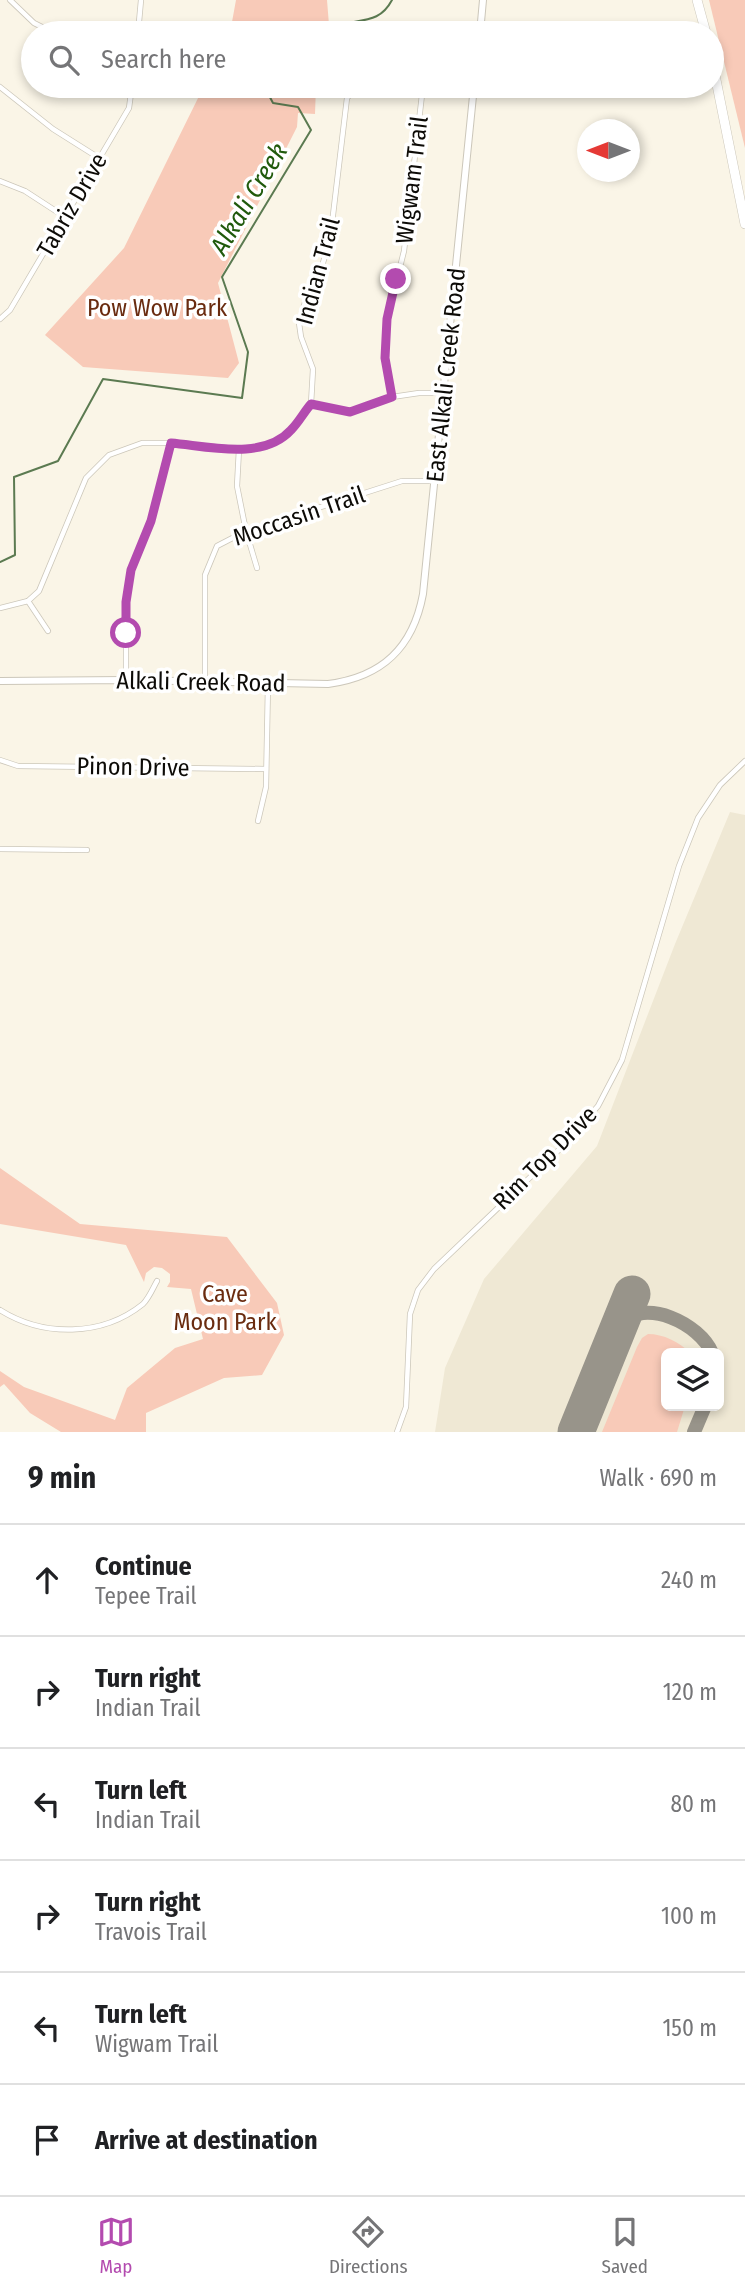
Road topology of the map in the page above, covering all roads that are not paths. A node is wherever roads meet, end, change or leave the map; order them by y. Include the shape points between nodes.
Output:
1 (10, 0) edge
2 (141, 0) edge
3 (483, 0) edge
4 (696, 0) edge
5 (32, 21) edge
6 (139, 21) edge
7 (481, 21) edge
8 (702, 21) edge
9 (0, 87) edge
10 (130, 98) edge
11 (347, 98) edge
12 (422, 98) edge
13 (472, 98) edge
14 (720, 98) edge
15 (99, 159) junction
16 (0, 181) edge
17 (65, 217) junction
18 (745, 223) edge
19 (0, 319) edge
20 (445, 393) junction
21 (392, 397) junction
22 (311, 404) junction
23 (171, 443) junction
24 (239, 449) junction
25 (435, 481) junction
26 (246, 531) junction
27 (257, 568) dead end
28 (28, 601) junction
29 (0, 608) edge
30 (48, 631) dead end
31 (394, 656) joint
32 (126, 680) junction
33 (0, 681) edge
34 (205, 682) junction
35 (268, 684) junction
36 (0, 760) edge
37 (745, 761) edge
38 (266, 769) junction
39 (258, 821) dead end
40 (0, 849) edge
41 (87, 850) dead end
42 (158, 1281) dead end
43 (0, 1310) edge
44 (397, 1432) edge

1 - 5 street
2 - 6 street
3 - 7 street
4 - 8 highway
9 - 15 street
10 - 15 street, Tabriz Drive
11 - 22 street, Indian Trail via 330,240 299,323 313,369
12 - 21 street, Wigwam Trail via 404,251 387,319 385,358
13 - 20 street, East Alkali Creek Road
14 - 18 highway
15 - 17 street, Tabriz Drive
16 - 17 street
17 - 19 street, Tabriz Drive via 10,310
20 - 21 street
20 - 25 street, East Alkali Creek Road
21 - 22 street via 350,412
22 - 24 street via 290,432 266,447
23 - 24 street
23 - 28 street via 142,443 110,455 86,478 45,579
23 - 32 street via 151,521 131,570 126,602
24 - 26 street via 237,486
25 - 26 street, Moccasin Trail via 402,481
25 - 31 street, East Alkali Creek Road via 420,614
26 - 27 street
26 - 34 street, Moccasin Trail via 217,546 205,575
28 - 29 street
28 - 30 street
31 - 35 street, Alkali Creek Road via 366,676 348,682
32 - 33 street, Alkali Creek Road
32 - 34 street, Alkali Creek Road
34 - 35 street, Alkali Creek Road
35 - 38 street
36 - 38 street, Pinon Drive via 18,766
37 - 44 street, Rim Top Drive via 720,785 698,818 679,866 622,1060 598,1106 418,1290 410,1314 406,1407
38 - 39 street
40 - 41 street
42 - 43 street via 145,1302 97,1326 44,1328 22,1323

